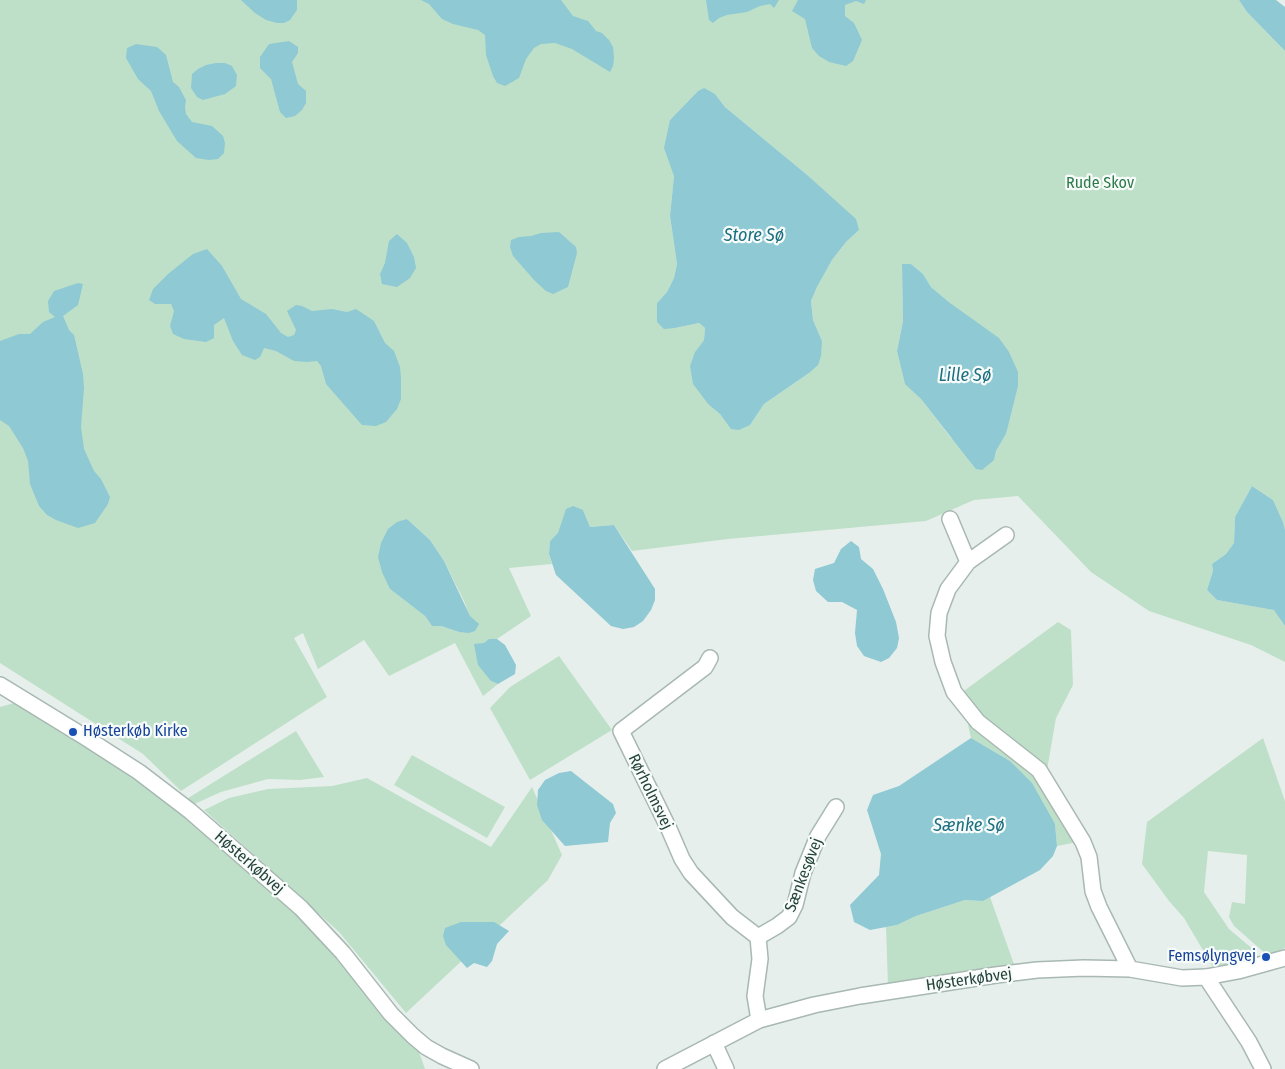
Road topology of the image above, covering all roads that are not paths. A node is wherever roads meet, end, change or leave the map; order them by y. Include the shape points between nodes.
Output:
1 (950, 519) dead end
2 (1006, 535) dead end
3 (968, 562) junction
4 (710, 658) dead end
5 (0, 685) edge
6 (836, 807) dead end
7 (758, 937) junction
8 (1285, 958) edge
9 (1130, 969) junction
10 (1206, 977) junction
11 (759, 1020) junction
12 (714, 1043) junction
13 (472, 1069) edge
14 (665, 1069) edge
15 (726, 1069) edge
16 (1263, 1069) edge

1 - 3 street
2 - 3 street
3 - 9 street via 948,589 939,613 937,636 954,692 978,722 1040,770 1083,842 1098,907
4 - 7 street, Rørholmsvej via 705,667 621,731 691,873 732,917
5 - 13 street, Høsterkøbvej via 138,772 190,811 302,908 344,953 390,1014 413,1036 442,1056
6 - 7 street, Sænkesøvej via 818,836 789,917
7 - 11 street via 760,959 755,996
8 - 10 street, Høsterkøbvej
9 - 10 street, Høsterkøbvej via 1182,978
9 - 11 street, Høsterkøbvej via 1037,970 996,975 851,998
10 - 16 street
11 - 12 street, Høsterkøbvej
12 - 14 street, Høsterkøbvej
12 - 15 street

